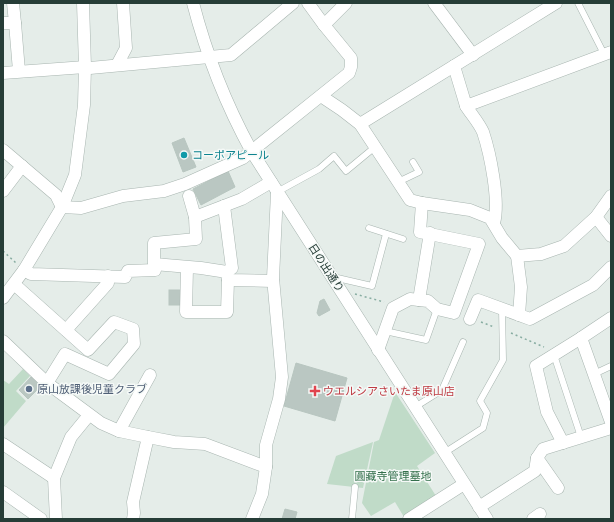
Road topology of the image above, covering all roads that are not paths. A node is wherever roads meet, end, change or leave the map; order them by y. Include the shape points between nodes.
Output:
1 (13, 3) edge
2 (83, 3) edge
3 (123, 3) edge
4 (193, 3) edge
5 (293, 3) edge
6 (308, 3) edge
7 (346, 3) edge
8 (434, 3) edge
9 (556, 3) edge
10 (578, 3) edge
11 (9, 23) edge
12 (324, 25) junction
13 (608, 53) edge
14 (473, 54) junction
15 (209, 57) junction
16 (117, 65) junction
17 (454, 66) junction
18 (86, 67) junction
19 (19, 71) junction
20 (3, 73) edge
21 (321, 96) junction
22 (466, 106) junction
23 (360, 124) junction
24 (375, 148) junction
25 (3, 150) edge
26 (252, 152) junction
27 (413, 162) dead end
28 (22, 166) junction
29 (398, 182) junction
30 (275, 189) junction
31 (3, 191) edge
32 (189, 196) dead end
33 (611, 196) edge
34 (422, 203) junction
35 (224, 206) junction
36 (62, 207) junction
37 (596, 216) junction
38 (195, 217) junction
39 (494, 223) junction
40 (369, 228) dead end
41 (430, 233) junction
42 (386, 234) junction
43 (611, 236) edge
44 (403, 240) dead end
45 (517, 256) junction
46 (156, 264) junction
47 (611, 267) edge
48 (187, 268) junction
49 (24, 270) junction
50 (108, 276) junction
51 (228, 276) junction
52 (330, 276) junction
53 (274, 281) junction
54 (14, 284) junction
55 (3, 298) edge
56 (419, 300) junction
57 (437, 309) junction
58 (502, 309) junction
59 (519, 315) junction
60 (611, 318) edge
61 (470, 319) dead end
62 (66, 330) junction
63 (385, 330) junction
64 (581, 338) junction
65 (3, 341) edge
66 (463, 342) dead end
67 (378, 350) junction
68 (554, 355) junction
69 (611, 366) edge
70 (594, 374) junction
71 (150, 375) dead end
72 (47, 383) junction
73 (415, 407) junction
74 (89, 414) junction
75 (611, 422) edge
76 (611, 428) edge
77 (119, 431) junction
78 (148, 437) junction
79 (581, 437) junction
80 (3, 444) edge
81 (563, 444) junction
82 (444, 454) junction
83 (537, 458) junction
84 (266, 467) junction
85 (54, 478) junction
86 (464, 484) junction
87 (355, 487) dead end
88 (558, 488) dead end
89 (3, 492) edge
90 (479, 507) junction
91 (41, 519) edge
92 (56, 519) edge
93 (133, 519) edge
94 (252, 519) edge
95 (352, 519) edge
96 (408, 519) edge
97 (486, 519) edge

1 - 11 street
2 - 18 street
3 - 16 street via 126,48
4 - 15 street, 日の出通り
5 - 15 street via 231,55
6 - 12 street
7 - 12 street
8 - 14 street
9 - 14 street
10 - 13 lane
11 - 19 street
12 - 21 street via 351,58 351,66 348,73
13 - 22 street
14 - 17 street
15 - 16 street
15 - 26 street, 日の出通り via 227,105
16 - 18 street
17 - 22 street
17 - 23 street
18 - 19 street
18 - 36 street via 75,175
19 - 20 street
21 - 23 street
21 - 26 street
22 - 39 street via 482,131 494,179
23 - 24 street
24 - 29 street
24 - 30 lane via 346,171 334,156 319,169
25 - 28 street
26 - 30 street, 日の出通り
26 - 36 street via 185,184 123,196 81,208
27 - 29 lane via 418,172
28 - 31 street
28 - 36 street via 56,195
29 - 34 street via 410,200
30 - 35 street
30 - 52 street, 日の出通り
30 - 53 street
32 - 38 street
33 - 37 street
34 - 39 street via 470,210 490,218
34 - 41 street via 420,232
35 - 38 street
35 - 51 street via 232,268
36 - 49 street
37 - 43 street
37 - 45 street via 564,246 541,254
38 - 46 street via 196,239 154,244
39 - 45 street via 502,238
40 - 42 lane
41 - 56 street
41 - 57 street via 479,244 454,313
42 - 44 lane
42 - 52 lane via 372,286
45 - 59 street via 521,288
46 - 48 street
46 - 50 street via 155,270 128,270 125,276
47 - 59 street via 593,286 530,319
48 - 51 street via 201,268
48 - 51 street via 186,312 227,312
49 - 50 street via 31,274
49 - 54 street
50 - 62 street via 108,283
51 - 53 street
52 - 67 street, 日の出通り
53 - 84 street via 282,377 279,399 266,445
54 - 55 street
54 - 62 street
56 - 57 street via 428,300
56 - 63 street via 410,299 394,308
57 - 63 lane via 426,340
58 - 59 street
58 - 61 street via 478,300
58 - 82 lane via 503,360 480,400 486,414 483,428
60 - 64 street
62 - 72 street via 88,350 114,322 133,329 134,344 109,374 65,354
63 - 67 street
64 - 68 street
64 - 70 street
65 - 72 street
66 - 73 lane via 442,390
67 - 73 street, 日の出通り
68 - 79 lane
68 - 81 street via 536,366 547,412
69 - 70 lane
70 - 75 street
71 - 77 street
72 - 74 street
73 - 82 street, 日の出通り
74 - 77 street
74 - 85 street via 71,437
76 - 79 street
77 - 78 street
78 - 84 street via 205,444
78 - 93 street via 133,502
79 - 81 street
80 - 85 street
81 - 83 street via 543,449
82 - 86 street, 日の出通り
83 - 88 street
83 - 90 street via 535,471
84 - 94 street via 262,494
85 - 92 street
86 - 90 street, 日の出通り
86 - 96 street
87 - 95 lane
89 - 91 street
90 - 97 street, 日の出通り

